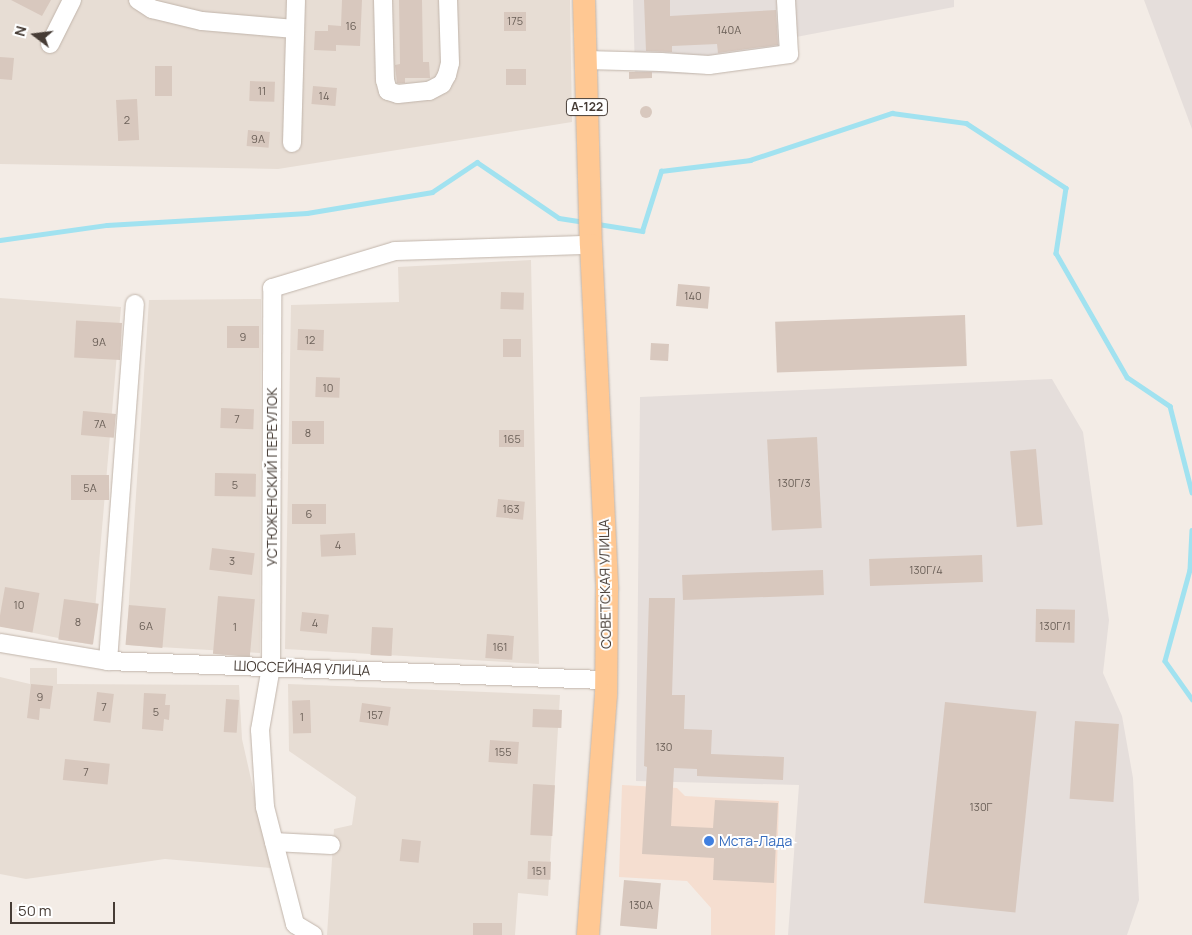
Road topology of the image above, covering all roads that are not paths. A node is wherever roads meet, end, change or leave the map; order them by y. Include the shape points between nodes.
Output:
1 (72, 0) edge
2 (138, 0) edge
3 (296, 0) edge
4 (383, 0) edge
5 (448, 0) edge
6 (584, 0) edge
7 (786, 0) edge
8 (295, 28) junction
9 (50, 44) dead end
10 (586, 60) junction
11 (292, 143) dead end
12 (591, 230) junction
13 (135, 304) dead end
14 (0, 643) edge
15 (108, 661) junction
16 (271, 667) junction
17 (606, 680) junction
18 (274, 842) junction
19 (331, 845) dead end
20 (313, 935) edge
21 (588, 935) edge

1 - 9 street
2 - 8 street via 152,9 202,21
3 - 8 street
4 - 5 street via 384,80 388,91 398,94 429,91 442,84 447,76 450,63
6 - 10 main road, СОВЕТСКАЯ УЛИЦА / А-122
7 - 10 street via 789,54 709,66
8 - 11 street
10 - 12 main road, СОВЕТСКАЯ УЛИЦА / А-122
12 - 16 street, УСТЮЖЕНСКИЙ ПЕРЕУЛОК via 395,251 272,288
12 - 17 main road, СОВЕТСКАЯ УЛИЦА via 607,590
13 - 15 street
14 - 15 street, ШОССЕЙНАЯ УЛИЦА
15 - 16 street, ШОССЕЙНАЯ УЛИЦА
16 - 17 street, ШОССЕЙНАЯ УЛИЦА
16 - 18 street, УСТЮЖЕНСКИЙ ПЕРЕУЛОК via 260,730 265,806
17 - 21 main road, СОВЕТСКАЯ УЛИЦА
18 - 19 street
18 - 20 street, УСТЮЖЕНСКИЙ ПЕРЕУЛОК via 295,924

